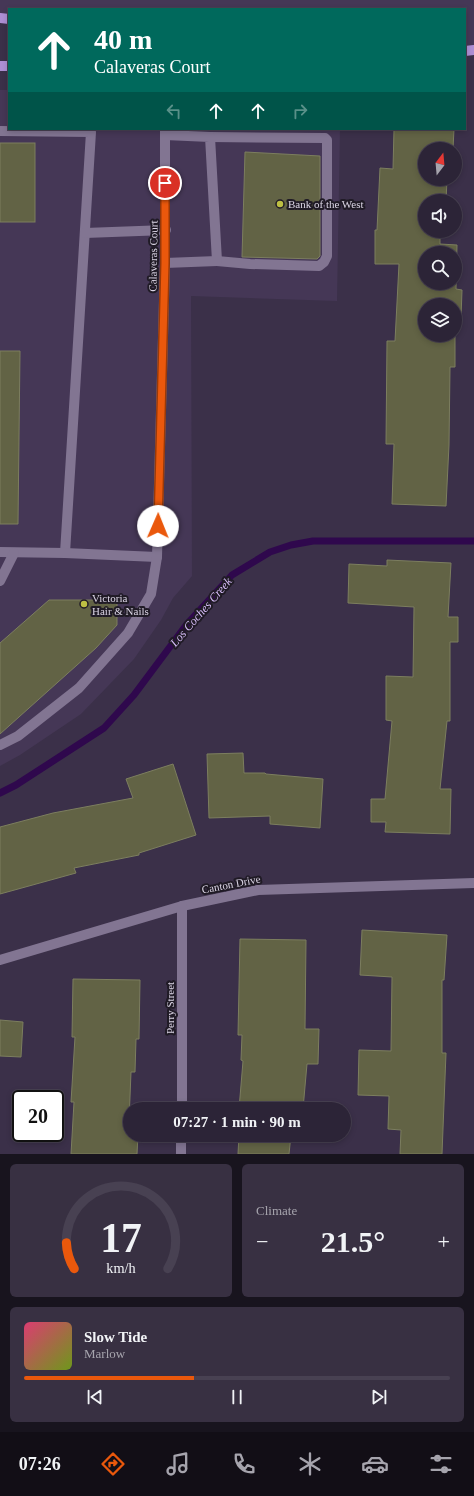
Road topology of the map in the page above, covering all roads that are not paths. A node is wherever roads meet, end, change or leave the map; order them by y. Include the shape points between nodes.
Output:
1 (0, 131) edge
2 (165, 132) edge
3 (210, 138) junction
4 (166, 230) junction
5 (85, 233) junction
6 (217, 261) junction
7 (165, 263) junction
8 (0, 552) edge
9 (14, 553) junction
10 (65, 553) junction
11 (157, 557) junction
12 (0, 581) edge
13 (0, 745) edge
14 (474, 883) edge
15 (182, 906) junction
16 (0, 960) edge
17 (182, 1102) edge
18 (181, 1142) edge
19 (181, 1154) edge

1 - 5 street via 91,132
2 - 3 street
2 - 4 street, Calaveras Court
3 - 6 street
3 - 6 street via 328,140 327,256 324,262 318,266
4 - 5 street
4 - 7 street, Calaveras Court
5 - 10 street
6 - 7 street
7 - 11 street, Calaveras Court
8 - 9 street
9 - 10 street
9 - 12 street
10 - 11 street
11 - 13 street, Calaveras Court via 151,594 128,633 79,688 18,736
14 - 15 street, Canton Drive via 258,890
15 - 16 street, Canton Drive
15 - 17 street, Perry Street
18 - 19 street

